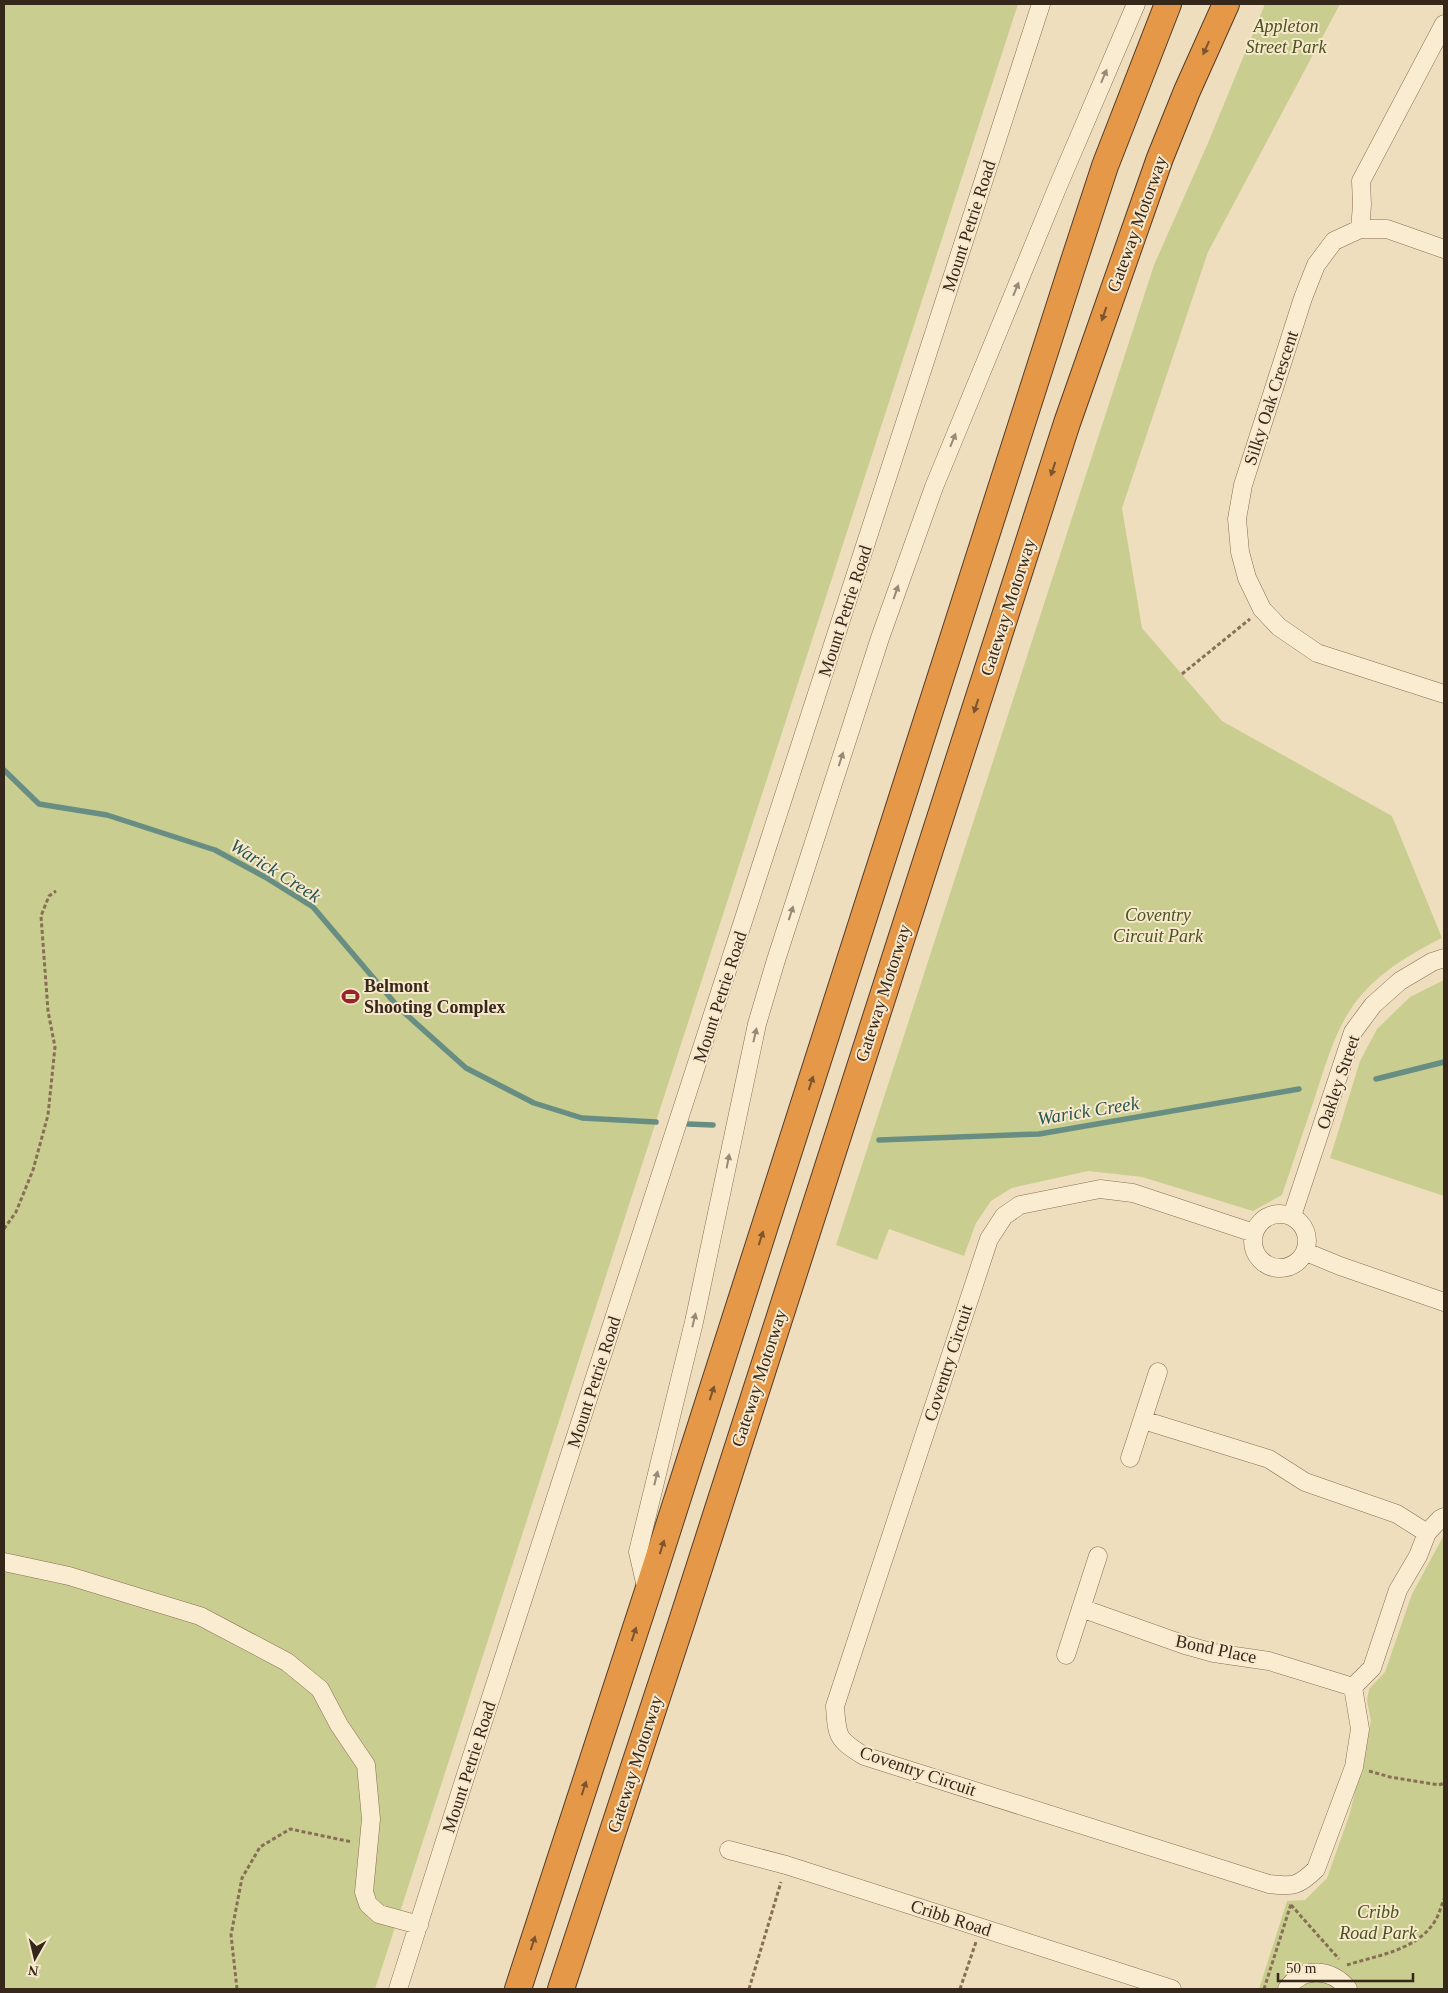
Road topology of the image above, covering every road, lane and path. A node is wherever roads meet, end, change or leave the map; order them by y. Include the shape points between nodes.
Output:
1 (1041, 4) edge
2 (1136, 4) edge
3 (1168, 4) edge
4 (1226, 4) edge
5 (1444, 24) edge
6 (1360, 229) junction
7 (1444, 249) edge
8 (1262, 609) junction
9 (1182, 674) dead end
10 (1444, 694) edge
11 (56, 891) dead end
12 (1444, 958) edge
13 (1292, 1216) junction
14 (4, 1230) edge
15 (1254, 1233) junction
16 (1306, 1252) junction
17 (1444, 1302) edge
18 (1158, 1372) dead end
19 (1142, 1420) junction
20 (1130, 1458) dead end
21 (1444, 1517) edge
22 (1427, 1533) junction
23 (1098, 1556) dead end
24 (4, 1562) edge
25 (647, 1594) junction
26 (1081, 1608) junction
27 (1066, 1655) dead end
28 (1353, 1688) junction
29 (1354, 1767) junction
30 (1444, 1783) edge
31 (368, 1846) junction
32 (729, 1850) dead end
33 (783, 1878) dead end
34 (1289, 1886) junction
35 (1444, 1899) edge
36 (1291, 1905) junction
37 (419, 1925) junction
38 (977, 1939) dead end
39 (1345, 1966) junction
40 (1349, 1981) edge
41 (237, 1989) edge
42 (398, 1989) edge
43 (518, 1989) edge
44 (561, 1989) edge
45 (749, 1989) edge
46 (960, 1989) edge
47 (1172, 1989) edge
48 (1264, 1989) edge
49 (1287, 1989) edge

1 - 37 street, Mount Petrie Road
25 -> 2 street via 638,1552 694,1322 755,1033 776,960 880,638 931,495
25 -> 3 highway via 1105,166
4 -> 44 highway, Gateway Motorway via 1160,158 1067,423
5 - 6 street via 1361,181
6 - 7 street via 1387,229
6 - 8 street, Silky Oak Crescent via 1334,241 1316,265 1243,485 1237,518 1240,552 1247,578
8 - 9 path
8 - 10 street, Silky Oak Crescent via 1279,627 1317,653
11 - 14 path via 48,896 41,916 48,1011 55,1047 48,1115 33,1170 16,1212
12 - 13 street, Oakley Street via 1400,981 1373,1005 1353,1032
13 - 15 street via 1269,1215 1259,1222
13 - 16 street via 1306,1231
15 - 16 street via 1256,1253 1271,1266 1291,1266
15 - 34 street, Coventry Circuit via 1133,1194 1100,1189 1020,1205 1004,1216 989,1240 834,1706 836,1731 846,1745 864,1756 1269,1884
16 - 17 street
18 - 19 street
19 - 20 street
19 - 22 street via 1269,1459 1305,1482 1397,1514
21 - 22 street
22 - 28 street via 1398,1590 1372,1668
23 - 26 street
24 - 31 street via 69,1576 200,1616 287,1662 320,1688 366,1766 371,1819
43 -> 25 highway
26 - 27 street
26 - 28 street, Bond Place via 1185,1645 1269,1661
28 - 29 street via 1360,1729
29 - 30 path via 1390,1777
29 - 34 street via 1316,1869 1304,1881
31 - 37 street via 364,1892 368,1904 380,1914
31 - 41 path via 290,1829 260,1847 242,1878 231,1935
32 - 47 street, Cribb Road via 814,1874
33 - 45 path
34 - 36 path
35 - 39 path via 1435,1921 1417,1940 1393,1952
36 - 39 path
36 - 48 path
37 - 42 street, Mount Petrie Road
38 - 46 path
39 - 40 path
40 - 49 street via 1318,1972 1299,1976

